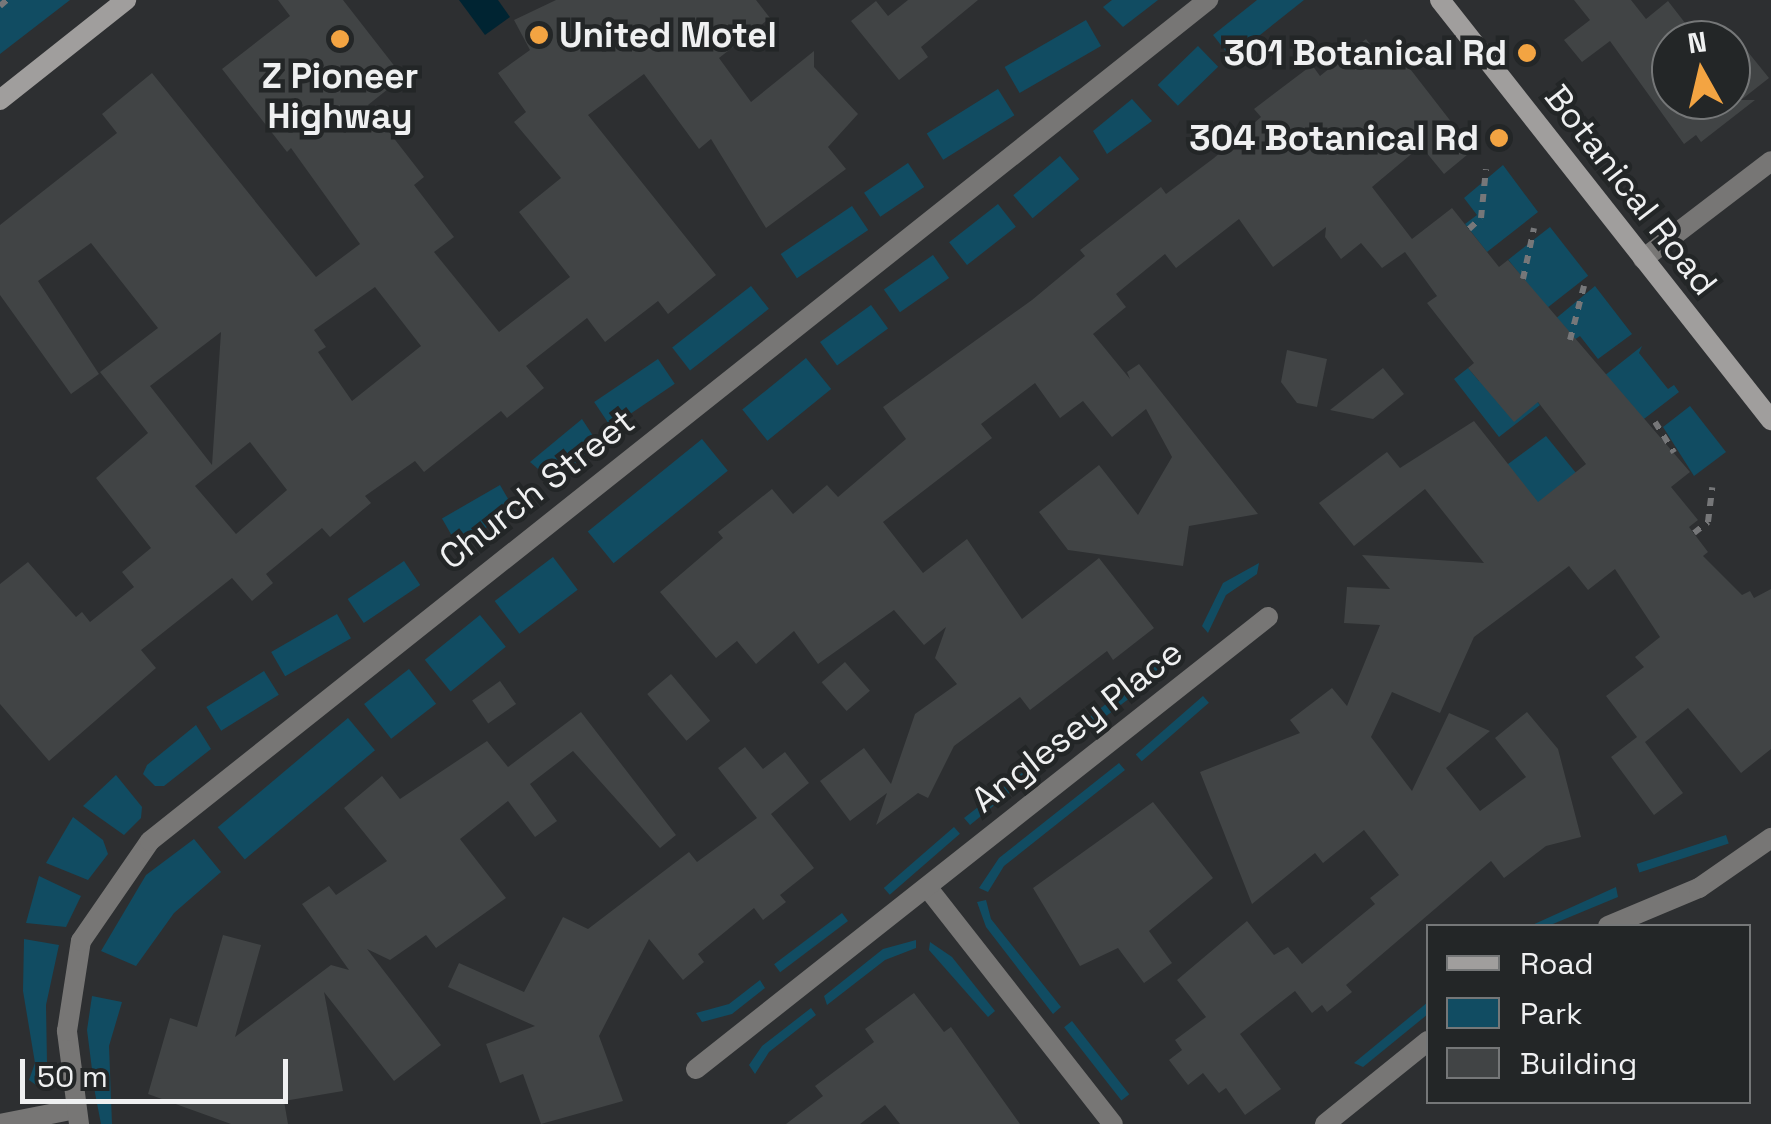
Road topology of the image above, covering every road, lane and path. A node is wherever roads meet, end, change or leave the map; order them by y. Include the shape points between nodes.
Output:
1 (8, 0) edge
2 (126, 0) edge
3 (1208, 0) edge
4 (1440, 0) edge
5 (0, 6) edge
6 (0, 100) edge
7 (1771, 160) edge
8 (1486, 169) dead end
9 (1534, 228) dead end
10 (1468, 229) dead end
11 (1643, 258) junction
12 (1523, 279) dead end
13 (1584, 286) dead end
14 (1570, 340) dead end
15 (1771, 420) edge
16 (1655, 422) dead end
17 (1674, 452) dead end
18 (1712, 487) dead end
19 (1694, 534) dead end
20 (1268, 616) dead end
21 (1771, 838) edge
22 (927, 886) junction
23 (1613, 924) edge
24 (1426, 1044) edge
25 (696, 1069) dead end
26 (78, 1116) edge
27 (0, 1124) edge
28 (1113, 1124) edge
29 (1325, 1124) edge

1 - 5 path
2 - 6 main road
3 - 26 street, Church Street via 150,841 81,941 68,1031
4 - 11 main road, Botanical Road
7 - 11 street
8 - 10 path via 1481,218
9 - 12 path
11 - 15 main road, Botanical Road
13 - 14 path
16 - 17 path
18 - 19 path via 1708,522
20 - 22 street, Anglesey Place
21 - 23 street via 1699,888
22 - 25 street, Anglesey Place
22 - 28 street
24 - 29 street
26 - 27 street

